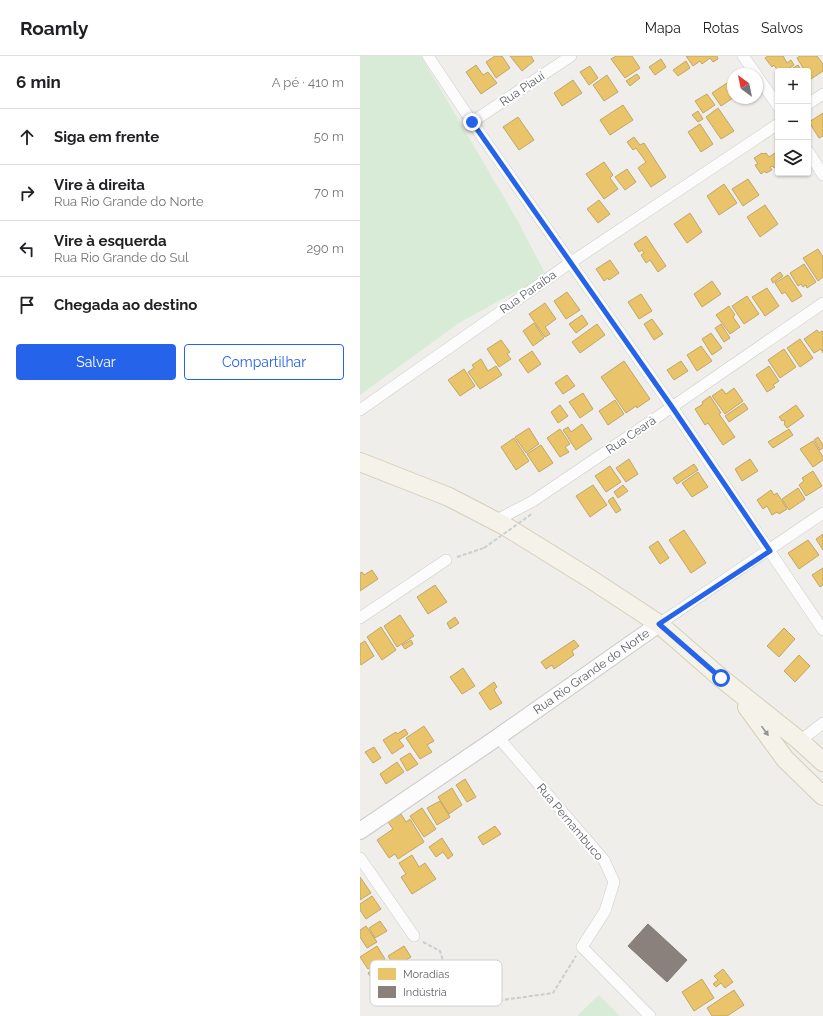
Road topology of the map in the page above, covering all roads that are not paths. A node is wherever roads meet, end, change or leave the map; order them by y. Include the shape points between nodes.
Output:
1 (428, 56) edge
2 (571, 56) edge
3 (743, 56) edge
4 (751, 68) edge
5 (763, 85) edge
6 (823, 94) edge
7 (811, 102) edge
8 (777, 104) edge
9 (472, 122) junction
10 (775, 126) edge
11 (811, 156) edge
12 (823, 175) edge
13 (570, 263) junction
14 (823, 303) edge
15 (672, 407) junction
16 (360, 410) edge
17 (360, 462) edge
18 (823, 513) edge
19 (495, 521) junction
20 (770, 551) junction
21 (446, 560) road end
22 (360, 618) edge
23 (659, 624) junction
24 (823, 630) edge
25 (734, 688) junction
26 (823, 723) edge
27 (498, 737) junction
28 (800, 740) junction
29 (823, 762) edge
30 (823, 796) edge
31 (360, 831) edge
32 (360, 858) edge
33 (414, 936) road end
34 (650, 1016) edge

1 - 9 street
2 - 9 street, Rua Piauí
3 - 4 street
5 - 8 street
6 - 7 street
9 - 13 street
10 - 13 street, Rua Paraíba
11 - 12 street
13 - 15 street
13 - 16 street, Rua Paraíba
14 - 15 street, Rua Ceará
15 - 19 street, Rua Ceará via 533,501
15 - 20 street
17 - 19 main road via 448,497
18 - 20 street, Rua Rio Grande do Norte
19 - 23 main road
20 - 23 street, Rua Rio Grande do Norte
20 - 24 street
21 - 22 street
23 - 25 main road
23 - 27 street, Rua Rio Grande do Norte
25 - 28 main road
25 -> 30 main road via 785,759
26 - 28 street
27 - 31 street, Rua Rio Grande do Norte
27 - 34 street, Rua Pernambuco via 604,860 614,882 605,911 582,947
28 - 29 main road
32 - 33 street

